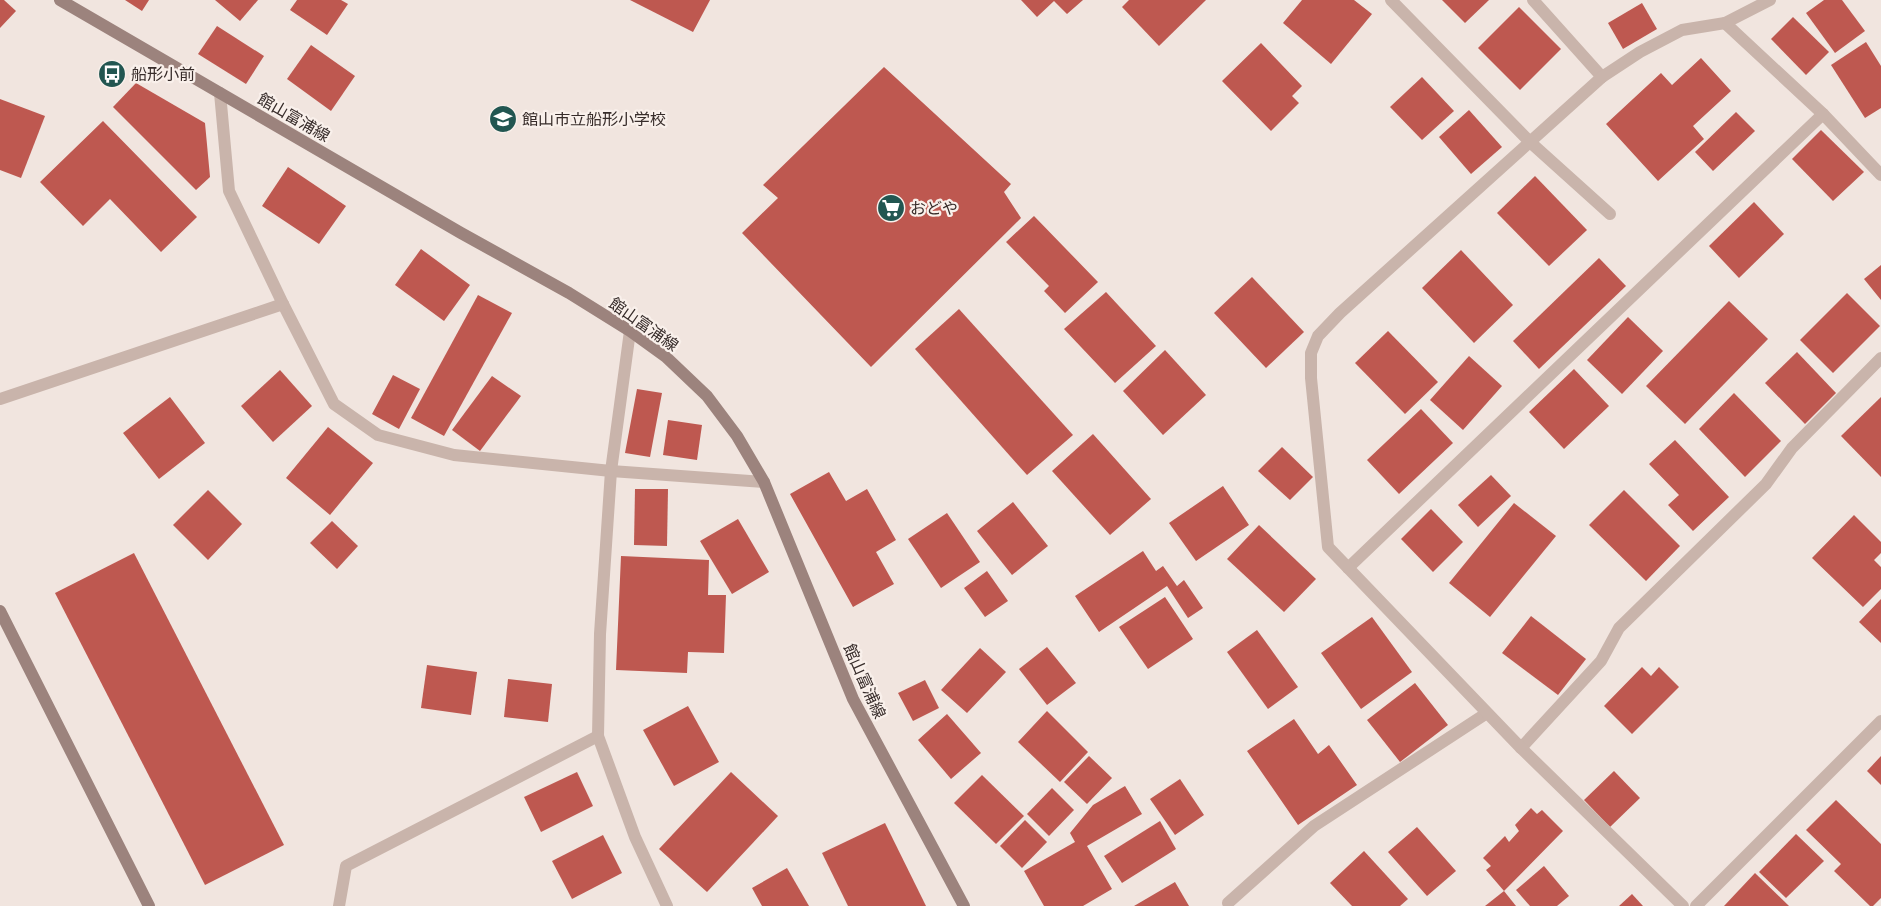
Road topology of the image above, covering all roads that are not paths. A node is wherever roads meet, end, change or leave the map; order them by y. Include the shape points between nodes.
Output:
1 (60, 0) edge
2 (1391, 0) edge
3 (1533, 0) edge
4 (1770, 0) edge
5 (1725, 23) junction
6 (1602, 77) junction
7 (220, 93) junction
8 (1823, 114) junction
9 (1530, 142) junction
10 (1881, 176) edge
11 (1610, 214) dead end
12 (283, 304) junction
13 (630, 331) junction
14 (1881, 358) edge
15 (0, 400) edge
16 (611, 471) junction
17 (764, 482) junction
18 (1348, 568) junction
19 (0, 610) edge
20 (1487, 713) junction
21 (1881, 721) edge
22 (598, 736) junction
23 (1521, 748) junction
24 (1228, 903) dead end
25 (149, 906) edge
26 (339, 906) edge
27 (667, 906) edge
28 (964, 906) edge
29 (1683, 906) edge
30 (1696, 906) edge

1 - 7 main road, 館山富浦線
2 - 9 street
3 - 6 street
4 - 5 street
5 - 6 street via 1682,30
5 - 8 street
6 - 9 street
7 - 12 street via 229,191
7 - 13 main road, 館山富浦線
8 - 10 street
8 - 18 street
9 - 11 street
9 - 18 street via 1340,313 1318,336 1311,352 1328,547
12 - 15 street
12 - 16 street via 334,404 378,435 454,456
13 - 16 street
13 - 17 main road, 館山富浦線 via 666,357 707,396 737,436
14 - 23 street via 1792,448 1766,484 1619,628 1601,660
16 - 17 street
16 - 22 street via 600,634
17 - 28 main road, 館山富浦線 via 852,699
18 - 20 street
19 - 25 main road
20 - 23 street
20 - 24 street via 1314,826
21 - 30 street
22 - 26 street via 346,866
22 - 27 street via 634,837
23 - 29 street

